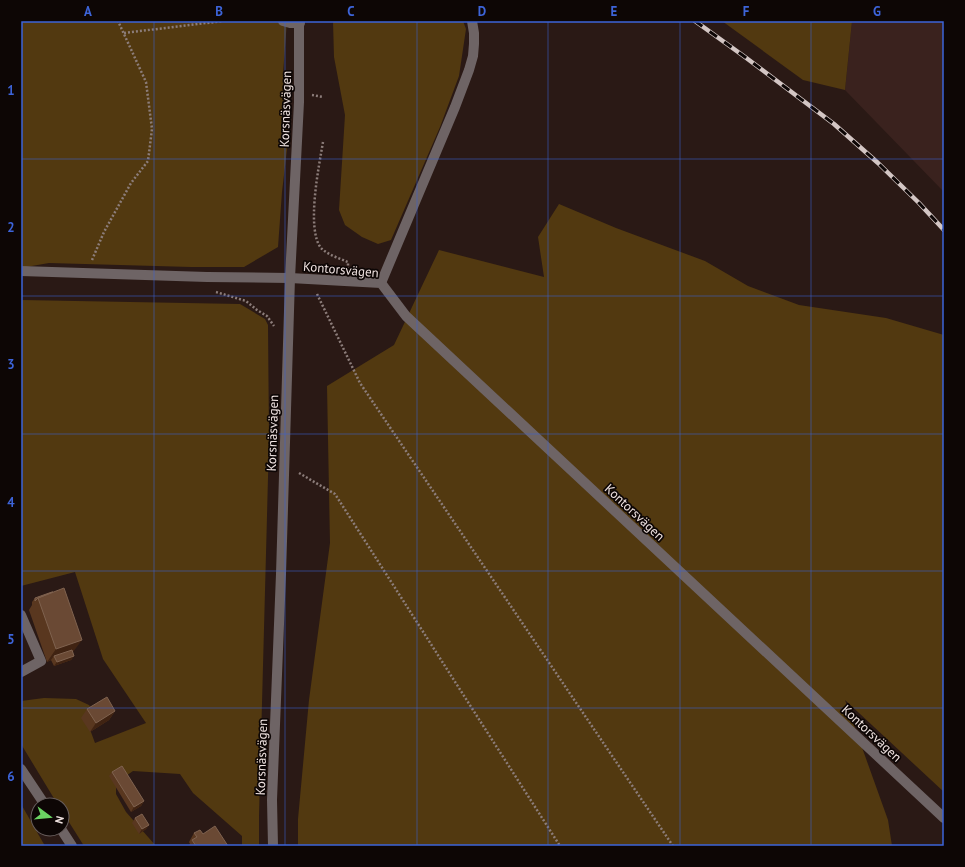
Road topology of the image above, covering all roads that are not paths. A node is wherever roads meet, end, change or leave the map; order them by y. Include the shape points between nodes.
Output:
1 (283, 21) edge
2 (472, 21) edge
3 (299, 22) edge
4 (21, 270) edge
5 (290, 278) junction
6 (381, 283) junction
7 (21, 615) edge
8 (21, 672) edge
9 (21, 770) edge
10 (40, 797) edge
11 (944, 818) edge
12 (66, 837) edge
13 (72, 846) edge
14 (273, 846) edge

1 - 3 street
2 - 6 street via 474,44 469,70
3 - 5 street, Korsnäsvägen via 299,102
4 - 5 street, Kontorsvägen
5 - 6 street, Kontorsvägen
5 - 14 street, Korsnäsvägen via 272,800
6 - 11 street, Kontorsvägen via 406,316
7 - 8 street via 41,661
9 - 10 street
12 - 13 street

